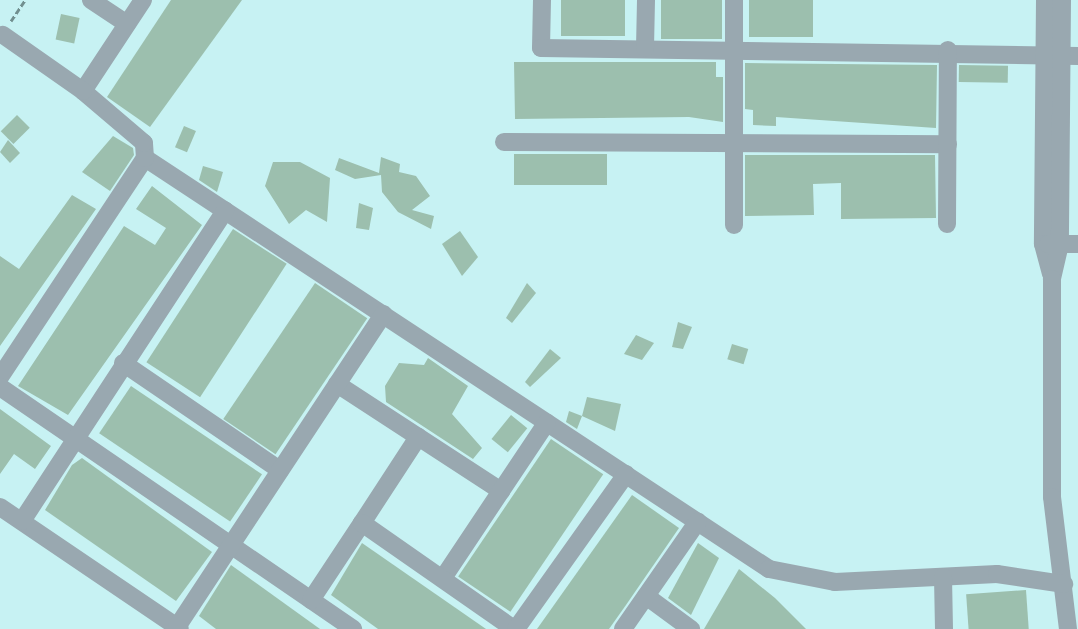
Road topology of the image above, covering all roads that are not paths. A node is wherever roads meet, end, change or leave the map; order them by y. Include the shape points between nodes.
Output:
1 (91, 0) edge
2 (143, 0) edge
3 (542, 0) edge
4 (646, 0) edge
5 (734, 0) edge
6 (1045, 0) edge
7 (1062, 0) edge
8 (127, 24) junction
9 (3, 35) road end
10 (645, 48) junction
11 (734, 49) junction
12 (948, 50) junction
13 (1061, 55) edge
14 (83, 91) junction
15 (504, 142) dead end
16 (734, 143) junction
17 (948, 144) junction
18 (145, 158) junction
19 (225, 211) junction
20 (947, 224) dead end
21 (734, 225) dead end
22 (1060, 244) edge
23 (383, 314) junction
24 (123, 363) junction
25 (0, 377) edge
26 (337, 384) junction
27 (0, 387) edge
28 (547, 422) junction
29 (73, 437) junction
30 (418, 437) junction
31 (280, 470) junction
32 (626, 474) junction
33 (501, 491) junction
34 (0, 507) edge
35 (22, 521) junction
36 (698, 521) junction
37 (362, 523) junction
38 (230, 545) junction
39 (944, 577) junction
40 (443, 578) junction
41 (1064, 584) junction
42 (646, 596) junction
43 (311, 600) junction
44 (178, 628) edge
45 (353, 629) edge
46 (515, 629) edge
47 (623, 629) edge
48 (691, 629) edge
49 (944, 629) edge
50 (1068, 629) edge

1 - 8 street
2 - 8 street
3 - 10 street via 541,48
4 - 10 street
5 - 11 street
6 - 13 street
7 - 13 street
8 - 14 street
9 - 14 street
10 - 11 street
11 - 12 street
11 - 16 street
12 - 13 street
12 - 17 street
13 - 22 street
14 - 18 street via 144,143
15 - 16 street
16 - 17 street
16 - 21 street
17 - 20 street
18 - 19 street
18 - 25 street
19 - 23 street
19 - 24 street
22 - 41 street via 1052,279 1052,497
23 - 26 street
23 - 28 street
24 - 29 street
24 - 31 street
26 - 30 street
26 - 31 street
27 - 29 street
28 - 32 street
28 - 33 street
29 - 35 street
29 - 38 street
30 - 33 street
30 - 37 street
31 - 38 street
32 - 36 street
32 - 46 street
33 - 40 street
34 - 35 street
35 - 44 street
36 - 39 street via 769,568 835,582
36 - 42 street
37 - 40 street
37 - 43 street
38 - 43 street
38 - 44 street
39 - 41 street via 997,574
39 - 49 street
40 - 46 street
41 - 50 street
42 - 47 street
42 - 48 street
43 - 45 street

